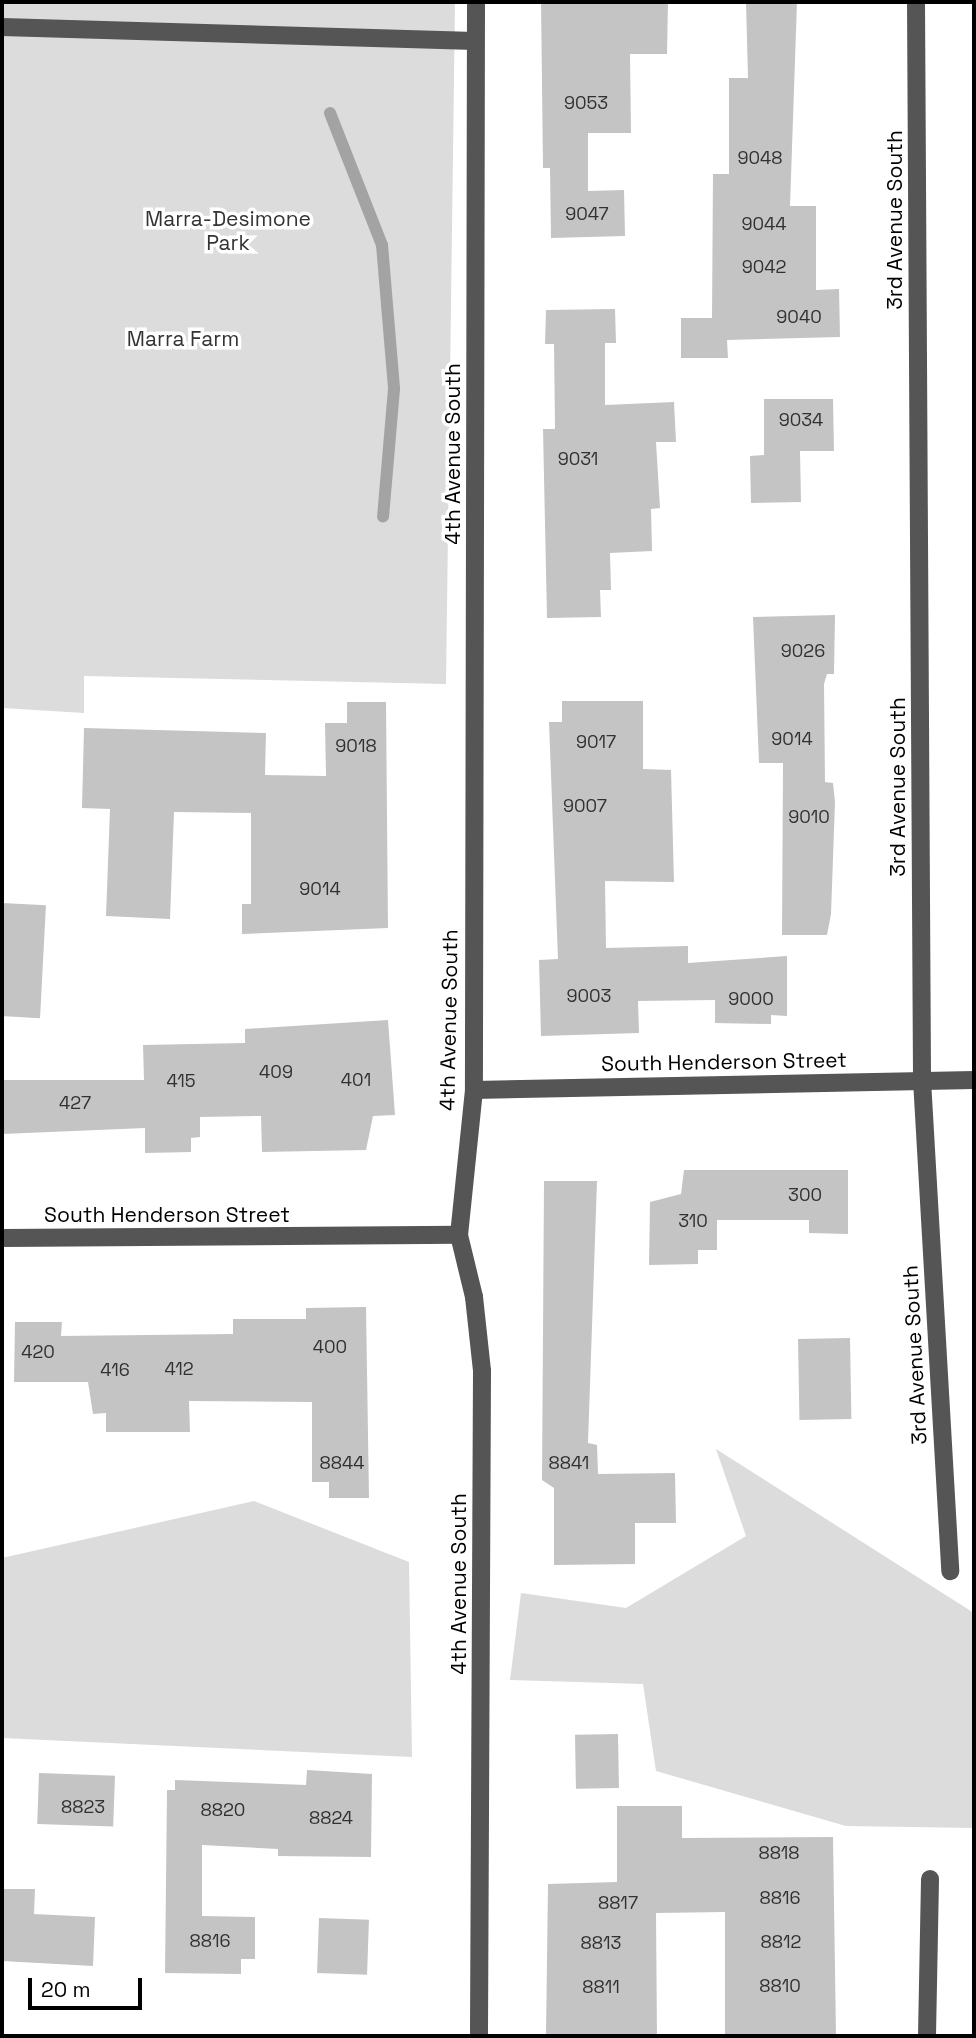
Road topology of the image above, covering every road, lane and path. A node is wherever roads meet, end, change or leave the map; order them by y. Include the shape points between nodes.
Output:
1 (476, 2) edge
2 (916, 2) edge
3 (2, 27) edge
4 (475, 41) junction
5 (922, 1080) junction
6 (974, 1080) edge
7 (474, 1090) junction
8 (459, 1235) junction
9 (2, 1238) edge
10 (950, 1571) dead end
11 (930, 1879) dead end
12 (479, 2036) edge
13 (927, 2036) edge

1 - 4 street, 4th Avenue South
2 - 5 street, 3rd Avenue South
3 - 4 street
4 - 7 street, 4th Avenue South
5 - 6 street, South Henderson Street
5 - 7 street, South Henderson Street
5 - 10 street, 3rd Avenue South
7 - 8 street, 4th Avenue South
8 - 9 street, South Henderson Street
8 - 12 street, 4th Avenue South via 474,1297 482,1371
11 - 13 street

